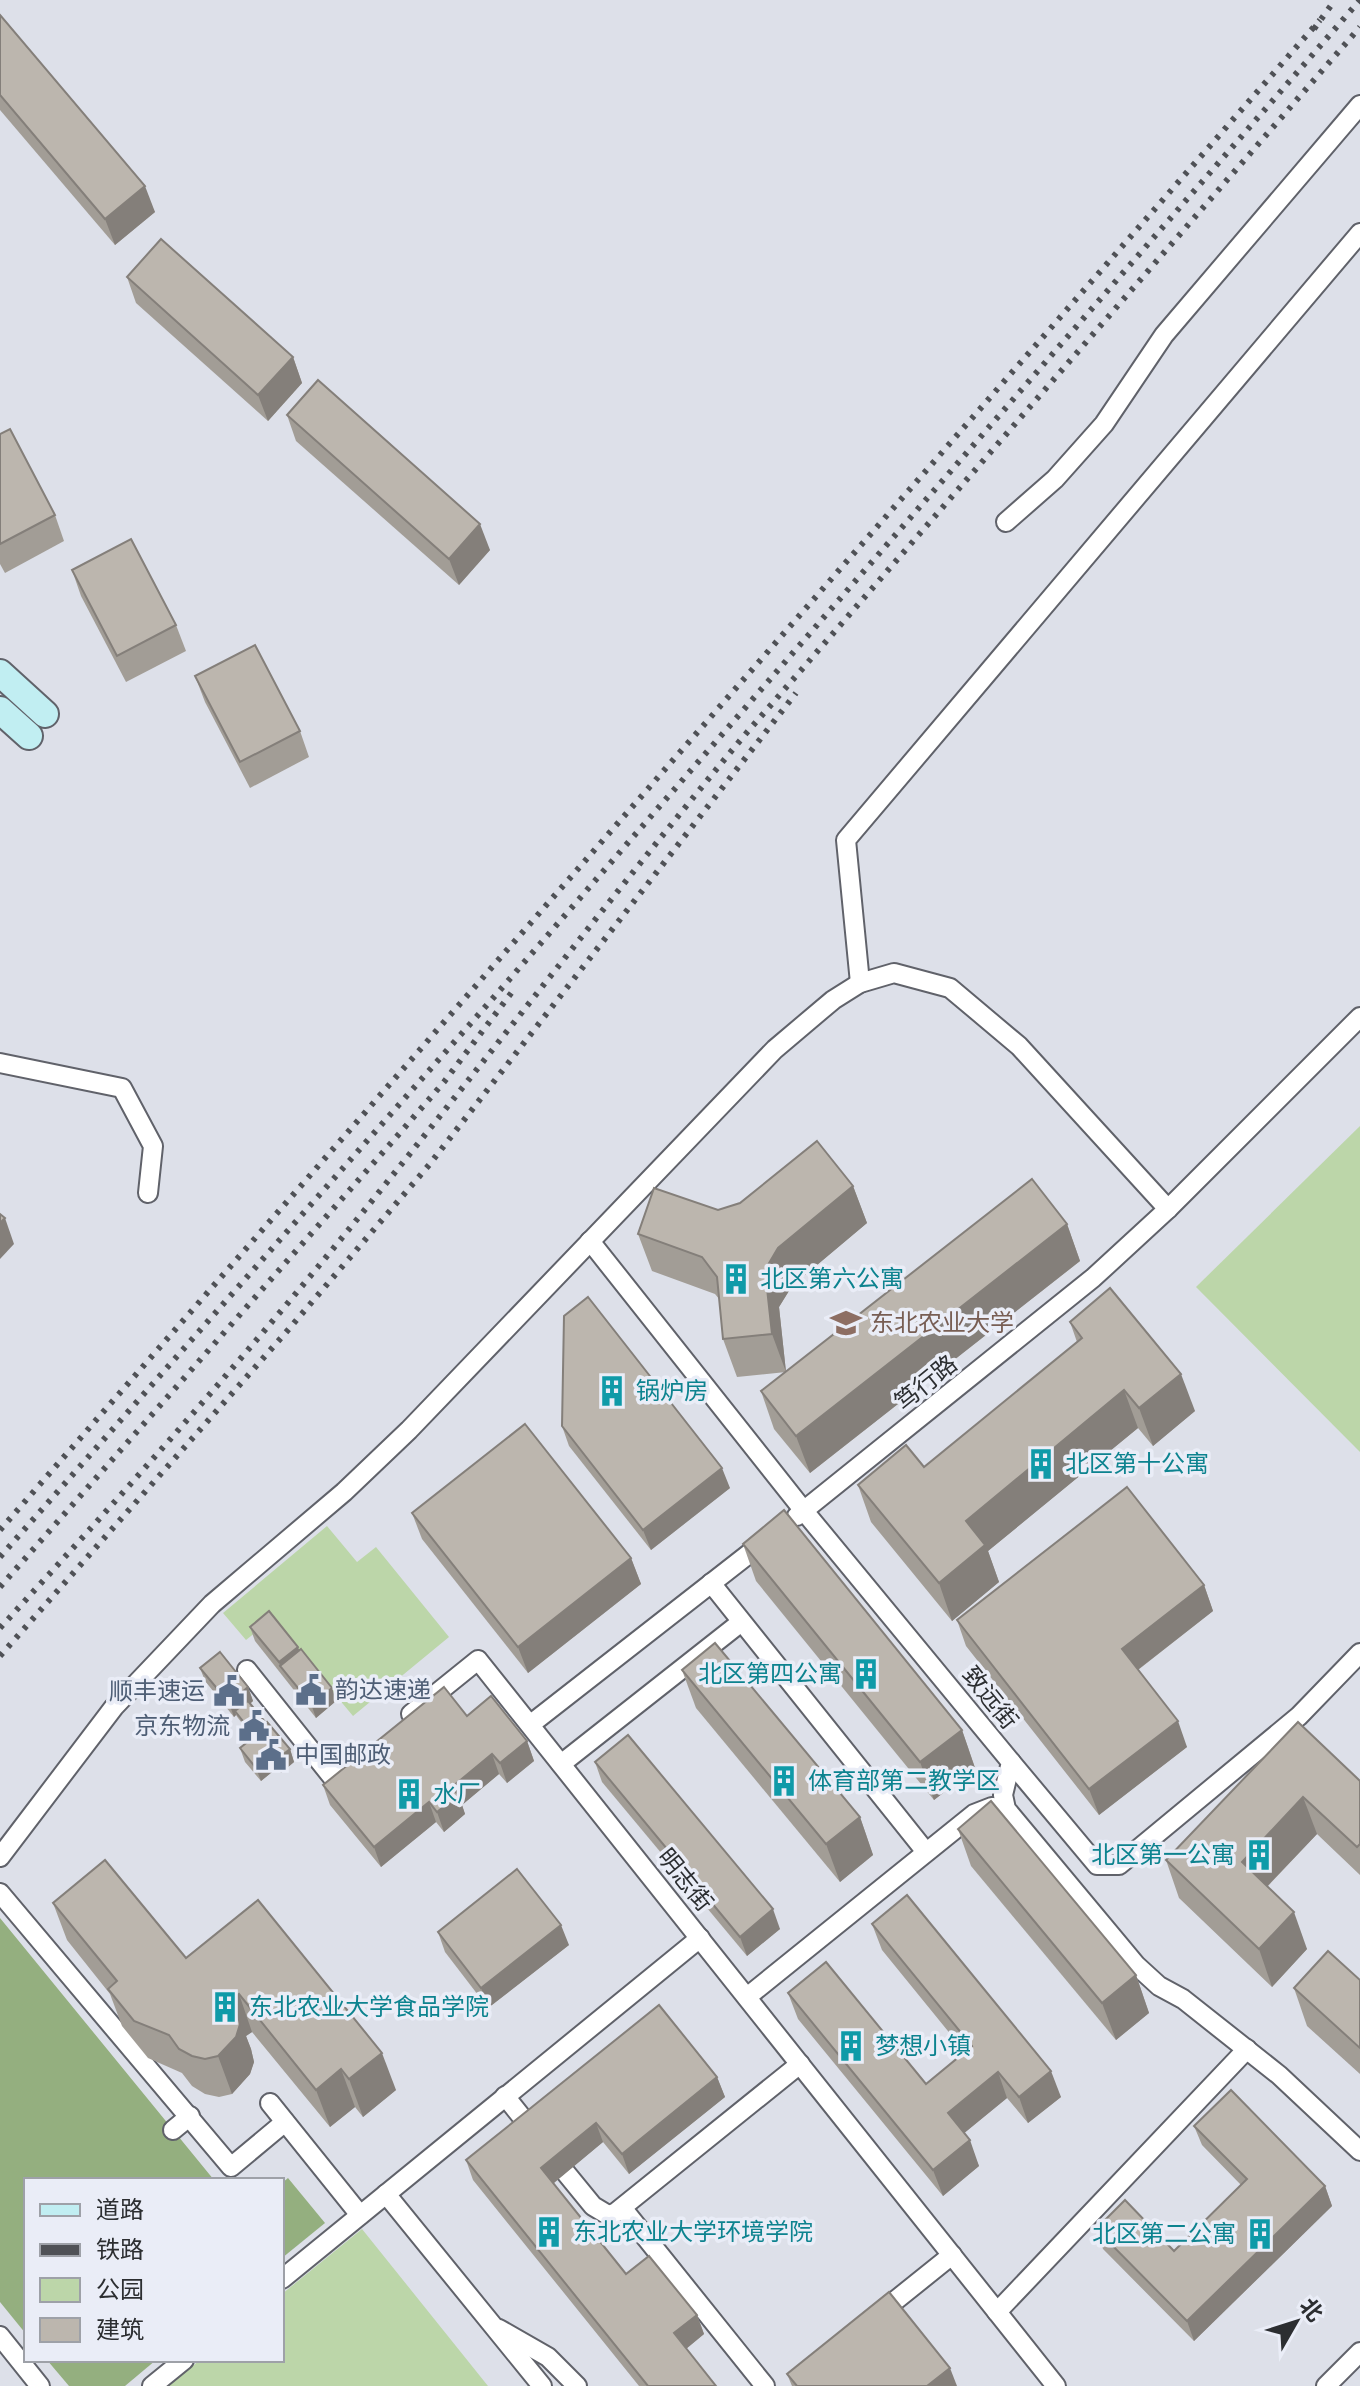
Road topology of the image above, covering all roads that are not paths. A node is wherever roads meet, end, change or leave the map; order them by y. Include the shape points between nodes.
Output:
1 (1360, 105) edge
2 (1360, 233) edge
3 (1006, 522) dead end
4 (0, 673) edge
5 (0, 710) edge
6 (45, 714) dead end
7 (29, 736) dead end
8 (860, 983) junction
9 (1360, 1017) edge
10 (0, 1063) edge
11 (148, 1193) dead end
12 (1168, 1209) junction
13 (590, 1241) junction
14 (804, 1511) junction
15 (711, 1583) junction
16 (740, 1623) junction
17 (1360, 1653) edge
18 (247, 1670) dead end
19 (531, 1724) junction
20 (393, 1729) edge
21 (369, 1748) edge
22 (1011, 1762) junction
23 (561, 1764) junction
24 (1006, 1809) junction
25 (926, 1852) junction
26 (0, 1857) edge
27 (0, 1893) edge
28 (700, 1938) junction
29 (747, 1997) junction
30 (1247, 2049) junction
31 (800, 2064) junction
32 (505, 2096) junction
33 (270, 2103) dead end
34 (190, 2116) junction
35 (285, 2122) junction
36 (173, 2130) dead end
37 (533, 2131) edge
38 (1360, 2151) edge
39 (566, 2173) dead end
40 (386, 2194) junction
41 (623, 2209) junction
42 (360, 2215) junction
43 (952, 2255) junction
44 (284, 2277) edge
45 (997, 2312) junction
46 (493, 2326) junction
47 (857, 2331) edge
48 (0, 2336) edge
49 (1360, 2352) edge
50 (182, 2362) edge
51 (1052, 2380) edge
52 (40, 2386) edge
53 (152, 2386) edge
54 (542, 2386) edge
55 (577, 2386) edge
56 (765, 2386) edge
57 (1032, 2386) edge
58 (1326, 2386) edge

1 - 3 street via 1164,335 1104,424 1055,479
2 - 8 street via 846,840
4 - 6 street
5 - 7 street
8 - 12 street via 894,973 950,988 1019,1046
8 - 13 street via 775,1049
9 - 12 street, 笃行路
10 - 11 street via 122,1088 153,1146
12 - 14 street, 笃行路 via 1093,1278
13 - 14 street, 致远街
13 - 26 street via 366,1471 212,1604 114,1707
14 - 15 street, 笃行路
14 - 22 street, 致远街
15 - 16 street
15 - 19 street, 笃行路
16 - 23 street
16 - 25 street
17 - 22 street via 1299,1716 1119,1865 1097,1865
18 - 21 street via 333,1778
19 - 20 street, 明志街 via 478,1660
19 - 23 street, 明志街
22 - 24 street, 致远街 via 1003,1795
23 - 28 street, 明志街
24 - 25 street via 992,1807 974,1814
24 - 30 street via 1136,1965
25 - 29 street
27 - 34 street
28 - 29 street, 明志街
28 - 32 street
29 - 31 street, 明志街
30 - 38 street
30 - 45 street
31 - 41 street
31 - 43 street, 明志街
32 - 37 street
32 - 40 street
33 - 35 street
34 - 35 street via 231,2167
34 - 36 street
35 - 42 street
39 - 41 street via 600,2212 608,2215
40 - 42 street
40 - 46 street
41 - 56 street
42 - 44 street
43 - 45 street, 明志街
43 - 47 street
45 - 51 street, 明志街
46 - 54 street
46 - 55 street via 548,2357
48 - 52 street
49 - 58 street
50 - 53 street
51 - 57 street

